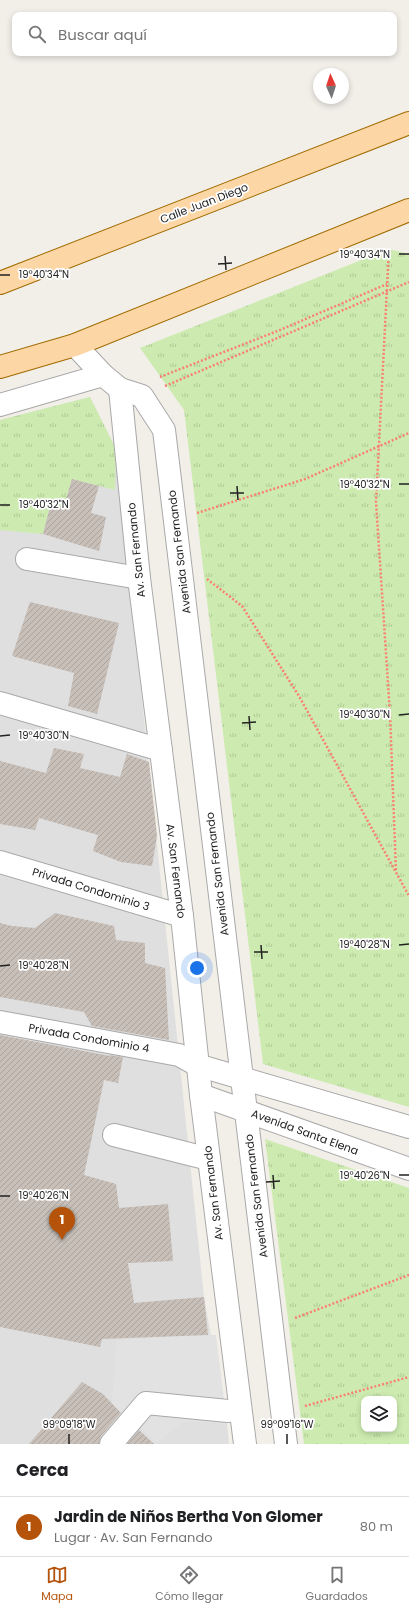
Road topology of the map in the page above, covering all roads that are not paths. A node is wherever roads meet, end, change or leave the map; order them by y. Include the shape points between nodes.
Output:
1 (409, 123) edge
2 (409, 210) edge
3 (409, 220) edge
4 (383, 221) junction
5 (0, 283) edge
6 (75, 345) junction
7 (0, 367) edge
8 (103, 376) junction
9 (120, 389) junction
10 (0, 405) edge
11 (27, 559) dead end
12 (139, 578) junction
13 (0, 703) edge
14 (161, 750) junction
15 (0, 862) edge
16 (182, 916) junction
17 (0, 1022) edge
18 (188, 1060) junction
19 (242, 1078) junction
20 (201, 1095) junction
21 (246, 1111) junction
22 (409, 1127) edge
23 (114, 1135) dead end
24 (209, 1159) junction
25 (409, 1169) edge
26 (240, 1410) junction
27 (111, 1444) edge
28 (245, 1444) edge
29 (286, 1444) edge

1 - 5 main road, Calle Juan Diego
2 - 4 main road
3 - 4 main road
4 - 6 main road
6 - 7 main road
6 - 8 street
8 - 9 street
8 - 10 street
9 - 12 street, Av. San Fernando
9 - 19 street, Avenida San Fernando via 142,396 164,430
11 - 12 street
12 - 14 street, Av. San Fernando
13 - 14 street
14 - 16 street, Av. San Fernando
15 - 16 street, Privada Condominio 3
16 - 18 street, Av. San Fernando
17 - 18 street, Privada Condominio 4
18 - 19 street
18 - 20 street, Av. San Fernando
19 - 21 street, Avenida San Fernando
19 - 22 street
20 - 21 street, Avenida Santa Elena
20 - 24 street, Av. San Fernando
21 - 25 street, Avenida Santa Elena
21 - 29 street, Avenida San Fernando
23 - 24 street
24 - 26 street, Av. San Fernando
26 - 27 street via 146,1403
26 - 28 street, Av. San Fernando

